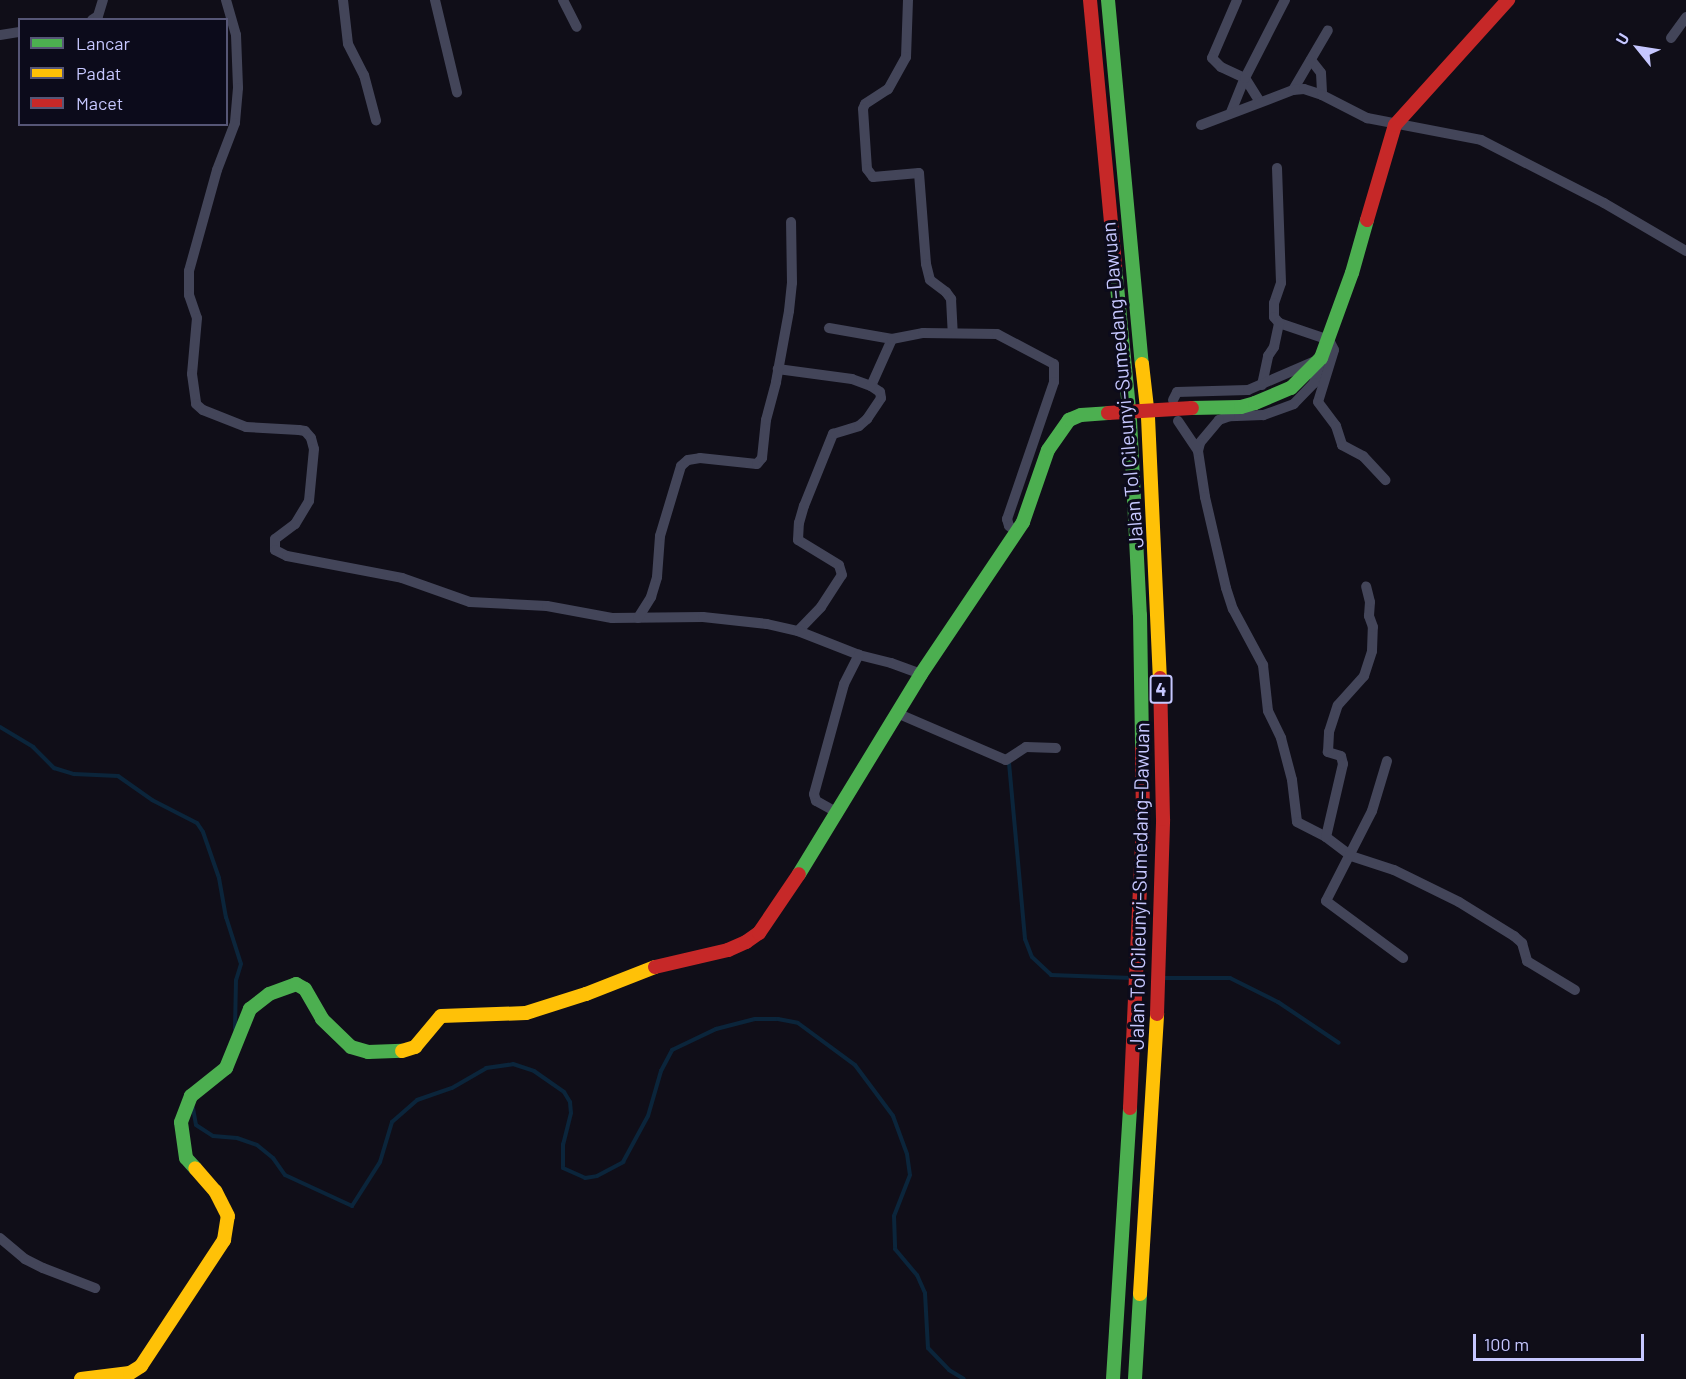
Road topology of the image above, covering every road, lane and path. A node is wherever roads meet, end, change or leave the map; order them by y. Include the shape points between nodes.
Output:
1 (103, 0) edge
2 (226, 0) edge
3 (343, 0) edge
4 (435, 0) edge
5 (563, 0) edge
6 (908, 0) edge
7 (1090, 0) edge
8 (1108, 0) edge
9 (1237, 0) edge
10 (1286, 0) edge
11 (1508, 0) edge
12 (1686, 17) edge
13 (95, 18) edge
14 (577, 27) dead end
15 (1328, 30) dead end
16 (18, 32) edge
17 (0, 35) edge
18 (1671, 38) dead end
19 (1311, 60) junction
20 (1245, 78) junction
21 (1293, 90) junction
22 (457, 92) dead end
23 (1322, 95) junction
24 (1260, 102) junction
25 (1231, 112) junction
26 (376, 120) dead end
27 (1395, 124) junction
28 (1201, 125) dead end
29 (1277, 168) dead end
30 (791, 222) dead end
31 (1686, 251) edge
32 (1279, 323) junction
33 (829, 328) dead end
34 (953, 332) junction
35 (892, 339) junction
36 (1329, 340) junction
37 (1321, 358) junction
38 (778, 369) junction
39 (1262, 385) junction
40 (871, 386) junction
41 (1173, 400) dead end
42 (1178, 421) dead end
43 (1198, 451) junction
44 (1033, 470) junction
45 (1385, 480) dead end
46 (1366, 586) dead end
47 (638, 618) junction
48 (798, 632) junction
49 (859, 656) junction
50 (921, 674) junction
51 (899, 714) junction
52 (1056, 748) dead end
53 (1387, 761) dead end
54 (838, 813) junction
55 (1326, 837) junction
56 (1351, 856) junction
57 (1403, 957) dead end
58 (1575, 990) dead end
59 (0, 1238) edge
60 (95, 1288) dead end
61 (81, 1379) edge
62 (1113, 1379) edge
63 (1135, 1379) edge

1 - 13 street
2 - 47 street via 236,35 238,88 234,123 189,271 189,295 197,318 193,385 196,404 234,424 305,431 310,438 314,449 309,501 295,524 274,539 275,550 287,556 402,578 470,602 547,606 612,618
3 - 26 street via 348,44 364,75
4 - 22 street
5 - 14 street
6 - 34 street via 906,57 888,89 863,109 867,169 873,177 919,172 926,264 930,280 951,299
7 - 62 main road, Jalan Tol Cileunyi–Sumedang–Dawuan / 4 via 1130,420 1140,615 1143,820
8 - 63 main road, Jalan Tol Cileunyi–Sumedang–Dawuan / 4 via 1148,417 1161,706 1163,819 1157,1030
9 - 20 street via 1212,58 1221,67
10 - 20 street
11 - 27 main road
12 - 18 street
15 - 19 street
16 - 17 street
19 - 21 street
19 - 23 street via 1321,73
20 - 24 street
20 - 25 street
21 - 23 street
21 - 24 street
23 - 27 street via 1367,118
24 - 25 street
25 - 28 street
27 - 31 street via 1481,140 1604,202
27 - 36 main road
29 - 32 street via 1281,283 1274,317
30 - 38 street via 792,283
32 - 36 street
32 - 39 street
33 - 35 street
34 - 35 street
34 - 44 street via 997,334 1054,364 1054,382
35 - 40 street
36 - 37 main road
36 - 45 street via 1334,350 1318,402 1336,426 1342,445 1363,456
37 - 39 street
37 - 43 street via 1314,383 1294,404 1263,415 1220,420
37 - 44 main road, bridge via 1291,388 1241,407 1081,415 1069,420
38 - 40 street via 834,375
38 - 47 street via 762,458 757,464 700,458 681,466 660,536 657,577
39 - 41 street via 1248,390 1177,392
40 - 48 street via 880,392 881,398 859,426 836,431 831,436 799,524 800,544 839,566 842,575
42 - 43 street
43 - 55 street via 1226,588 1263,665 1268,711 1281,738 1297,822
44 - 50 main road via 1023,522
46 - 55 street via 1373,627 1372,651 1364,676 1338,705 1329,732 1328,752 1341,756 1343,764
47 - 48 street via 703,617 767,624
48 - 49 street
49 - 50 street
49 - 54 street via 844,684 814,794 816,801
50 - 51 main road
51 - 52 street via 1006,760 1026,747
51 - 54 main road
53 - 56 street via 1372,811
54 - 61 main road via 759,933 728,950 643,970 526,1013 441,1016 415,1047 397,1052 368,1052 351,1047 321,1019 305,989 296,984 269,994 250,1009 226,1068 191,1096 180,1122 186,1158 215,1191 228,1216 224,1240 141,1366 130,1373
55 - 56 street
56 - 57 street via 1326,901
56 - 58 street via 1394,870 1459,902 1514,936 1522,943 1527,961
59 - 60 street via 25,1259

